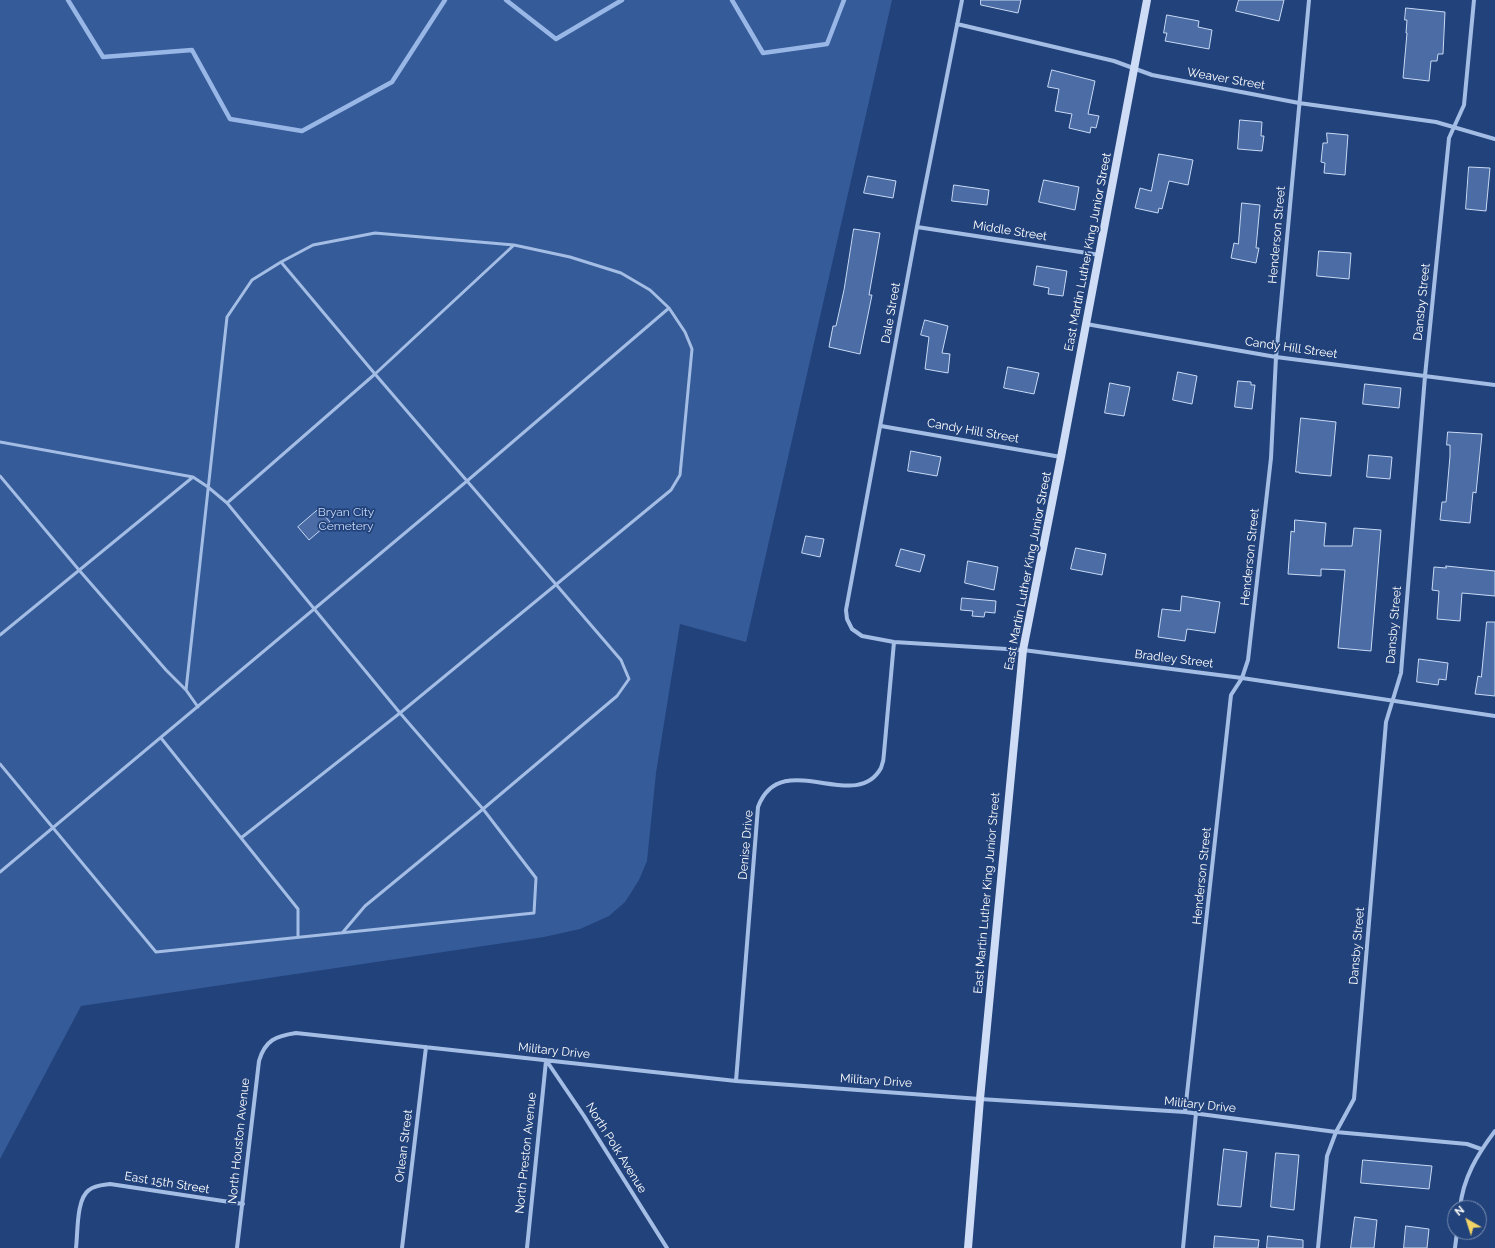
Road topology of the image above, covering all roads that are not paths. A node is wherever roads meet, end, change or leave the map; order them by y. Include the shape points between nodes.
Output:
1 (962, 0) edge
2 (1147, 0) edge
3 (1308, 0) edge
4 (1474, 0) edge
5 (957, 24) junction
6 (1134, 69) junction
7 (1299, 102) junction
8 (1454, 126) junction
9 (1495, 139) edge
10 (917, 227) junction
11 (514, 245) junction
12 (1100, 256) junction
13 (281, 262) junction
14 (669, 308) junction
15 (1086, 324) junction
16 (1276, 357) junction
17 (375, 374) junction
18 (1425, 376) junction
19 (1495, 385) edge
20 (881, 426) junction
21 (0, 442) edge
22 (1061, 457) junction
23 (0, 476) edge
24 (193, 476) junction
25 (467, 481) junction
26 (208, 487) junction
27 (227, 503) junction
28 (79, 570) junction
29 (556, 585) junction
30 (315, 609) junction
31 (852, 629) joint
32 (0, 635) edge
33 (894, 642) junction
34 (1022, 650) junction
35 (1242, 678) junction
36 (186, 690) junction
37 (1391, 701) junction
38 (198, 707) junction
39 (400, 713) junction
40 (1495, 716) edge
41 (161, 738) junction
42 (0, 764) edge
43 (483, 809) junction
44 (54, 827) junction
45 (241, 838) junction
46 (0, 872) edge
47 (343, 932) junction
48 (298, 937) junction
49 (270, 1040) joint
50 (426, 1047) junction
51 (546, 1060) junction
52 (736, 1081) junction
53 (980, 1099) junction
54 (1185, 1112) junction
55 (1196, 1113) junction
56 (1495, 1131) edge
57 (1336, 1132) junction
58 (1481, 1149) junction
59 (1460, 1200) edge
60 (243, 1204) junction
61 (76, 1248) edge
62 (237, 1248) edge
63 (402, 1248) edge
64 (527, 1248) edge
65 (667, 1248) edge
66 (968, 1248) edge
67 (1183, 1248) edge
68 (1318, 1248) edge

1 - 5 street, Dale Street
2 - 6 street, East Martin Luther King Junior Street
3 - 7 street, Henderson Street
4 - 8 street, Dansby Street via 1464,105
5 - 6 street, Weaver Street via 1114,60
5 - 10 street, Dale Street
6 - 7 street, Weaver Street via 1152,75
6 - 12 street, East Martin Luther King Junior Street
7 - 8 street, Weaver Street
7 - 16 street, Henderson Street
8 - 9 street, Weaver Street
8 - 18 street, Dansby Street via 1449,138
10 - 12 street, Middle Street
10 - 20 street, Dale Street
11 - 13 lane via 375,233 313,245
11 - 14 lane via 570,257 621,273 650,290
11 - 17 lane
12 - 15 street, East Martin Luther King Junior Street
13 - 17 lane
13 - 26 lane via 252,280 227,317
14 - 25 lane
14 - 29 lane via 686,332 692,349 680,475 672,490
15 - 16 street, Candy Hill Street
15 - 22 street, East Martin Luther King Junior Street
16 - 18 street, Candy Hill Street
16 - 35 street, Henderson Street via 1271,458 1248,660
17 - 25 lane
17 - 27 lane
18 - 19 street, Candy Hill Street
18 - 37 street, Dansby Street via 1401,672
20 - 22 street, Candy Hill Street
20 - 31 street, Dale Street via 846,610
21 - 24 lane
22 - 34 street, East Martin Luther King Junior Street
23 - 28 lane
24 - 26 lane
24 - 28 lane
25 - 29 lane
25 - 30 lane
26 - 27 lane
26 - 36 lane
27 - 30 lane
28 - 32 lane
28 - 36 lane
29 - 39 lane
29 - 43 lane via 621,660 628,679 617,696
30 - 38 lane
30 - 39 lane
31 - 33 street, Bradley Street via 862,636
33 - 34 street, Bradley Street
33 - 52 street, Denise Drive via 884,752 882,766 876,775 859,785 794,779 782,782 762,797 758,807
34 - 35 street, Bradley Street
34 - 53 street, East Martin Luther King Junior Street
35 - 37 street, Bradley Street
35 - 54 street, Henderson Street via 1231,695
36 - 38 lane
37 - 40 street, Bradley Street
37 - 57 street, Dansby Street via 1386,722 1354,1099
38 - 41 lane
39 - 43 lane
39 - 45 lane
41 - 44 lane
41 - 45 lane
42 - 44 lane
43 - 47 lane via 365,906
43 - 47 lane via 536,878 534,913
44 - 46 lane
44 - 48 lane via 156,952
45 - 48 lane via 298,909
47 - 48 lane
49 - 50 street, Military Drive via 296,1034
49 - 60 street, North Houston Avenue via 258,1061
50 - 51 street, Military Drive
50 - 63 street, Orlean Street
51 - 52 street, Military Drive
51 - 64 street, North Preston Avenue
51 - 65 street, North Polk Avenue
52 - 53 street, Military Drive
53 - 54 street, Military Drive
53 - 66 street, East Martin Luther King Junior Street
54 - 55 street, Military Drive
55 - 57 street, Military Drive
55 - 67 street
56 - 58 street
57 - 58 street, Military Drive via 1467,1144
57 - 68 street, Dansby Street via 1327,1156
58 - 59 street via 1466,1178
60 - 61 street, East 15th Street via 110,1184 99,1185 89,1190 82,1198
60 - 62 street, North Houston Avenue

